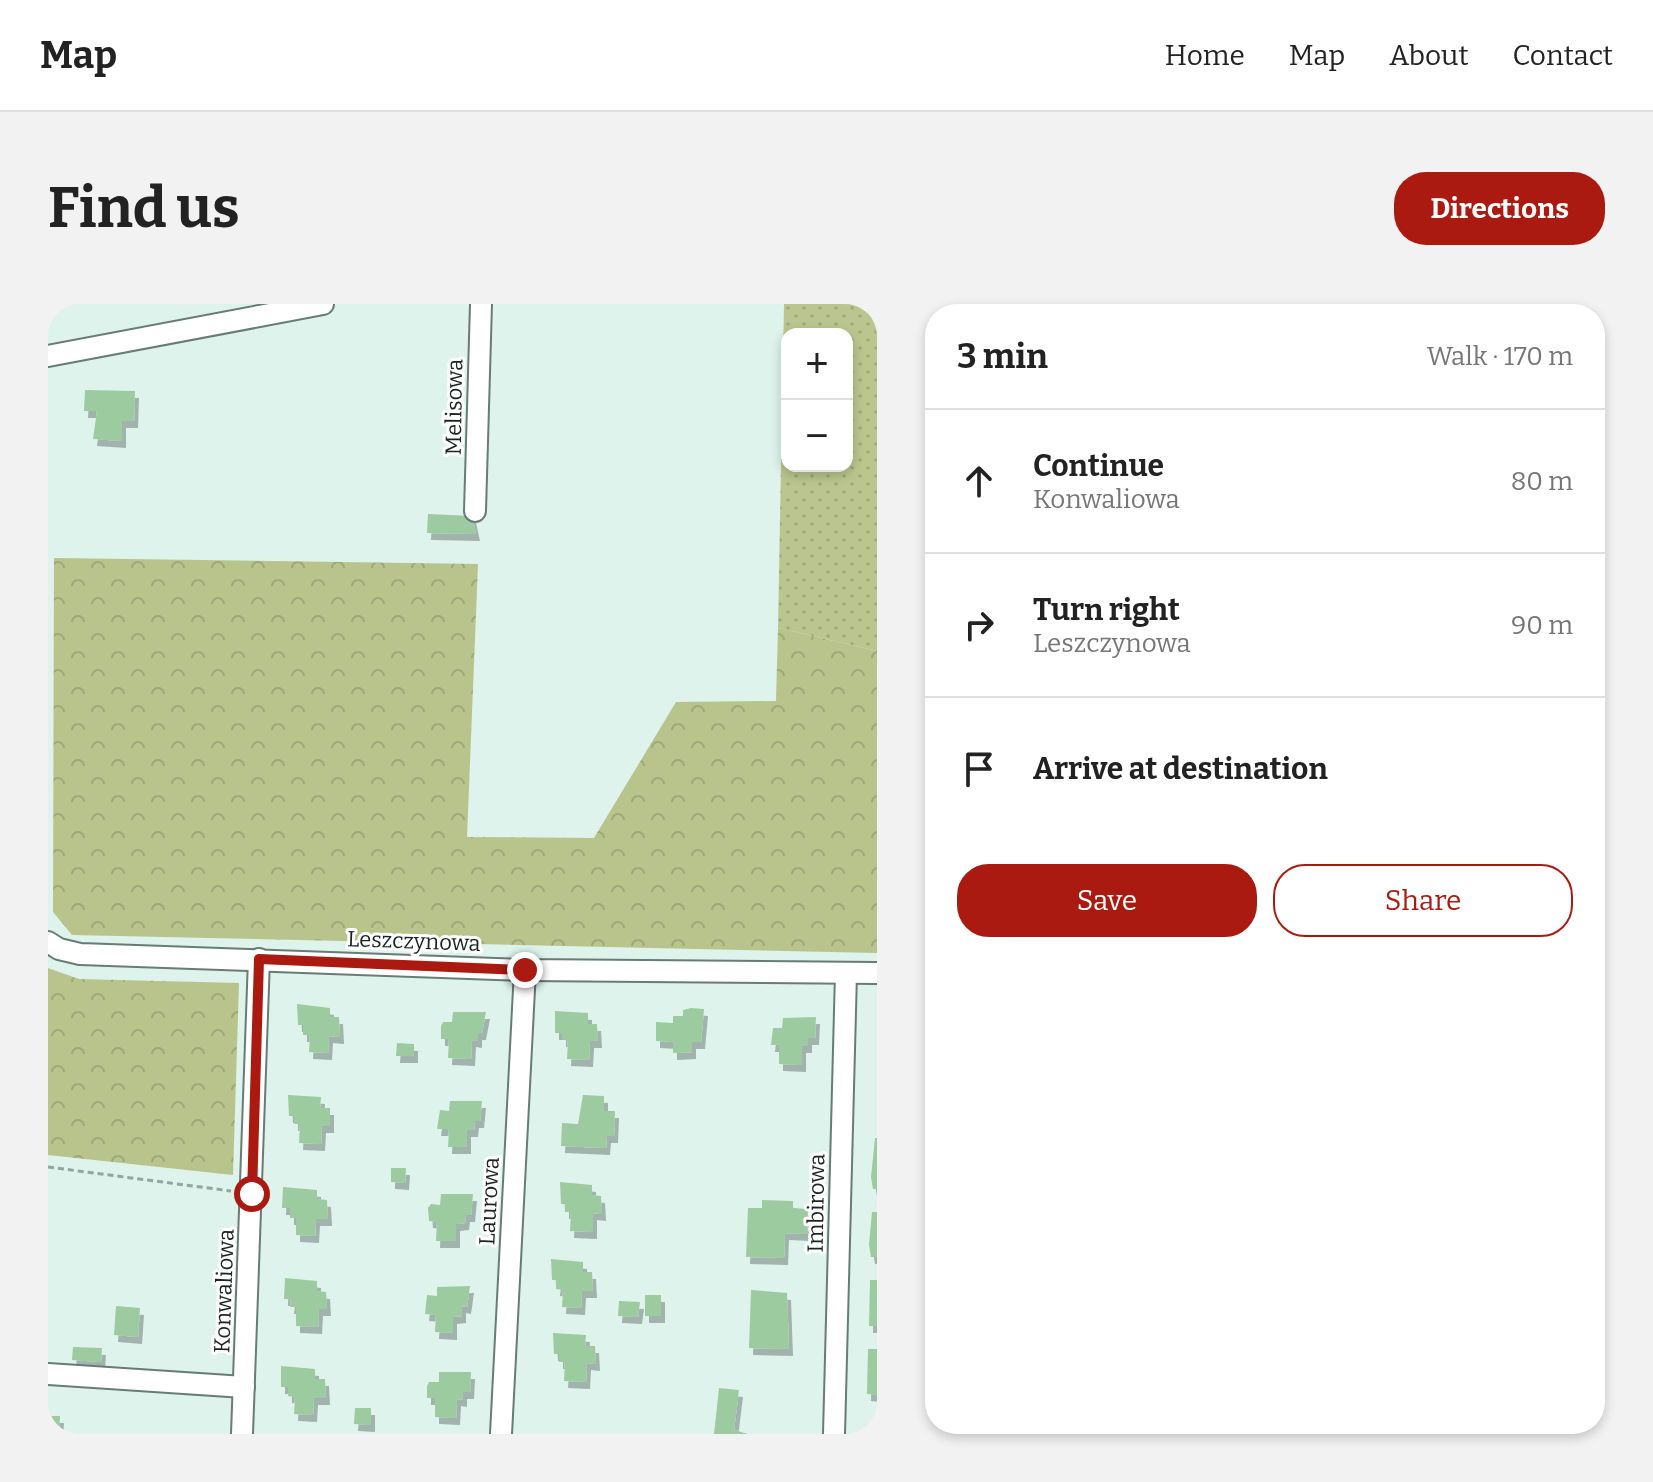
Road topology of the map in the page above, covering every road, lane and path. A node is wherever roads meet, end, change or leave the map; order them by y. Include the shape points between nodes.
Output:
1 (323, 304) edge
2 (481, 304) edge
3 (48, 356) edge
4 (475, 511) dead end
5 (48, 942) edge
6 (259, 959) junction
7 (525, 970) junction
8 (846, 973) junction
9 (877, 973) edge
10 (48, 1167) edge
11 (252, 1194) junction
12 (48, 1374) edge
13 (244, 1387) junction
14 (242, 1434) edge
15 (501, 1434) edge
16 (834, 1434) edge

1 - 3 street
2 - 4 street, Melisowa
5 - 6 street, Leszczynowa via 80,954
6 - 7 street, Leszczynowa
6 - 11 street, Konwaliowa
7 - 8 street, Leszczynowa
7 - 15 street, Laurowa
8 - 9 street, Leszczynowa
8 - 16 street, Imbirowa
10 - 11 path
11 - 13 street, Konwaliowa
12 - 13 street
13 - 14 street, Konwaliowa

